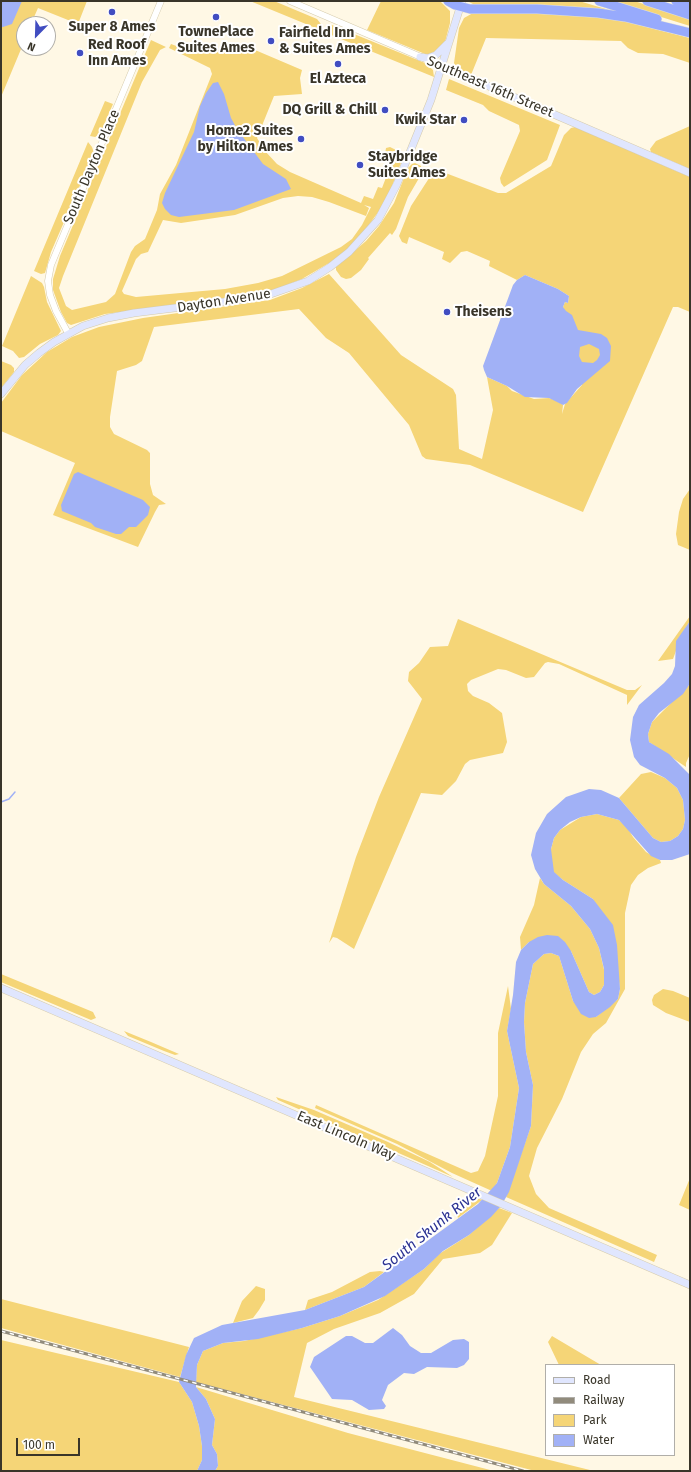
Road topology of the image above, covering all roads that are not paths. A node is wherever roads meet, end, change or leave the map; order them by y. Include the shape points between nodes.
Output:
1 (161, 1) edge
2 (290, 1) edge
3 (448, 1) edge
4 (599, 1) edge
5 (647, 1) edge
6 (676, 1) edge
7 (461, 4) edge
8 (690, 6) edge
9 (690, 15) edge
10 (690, 29) edge
11 (690, 33) edge
12 (451, 37) junction
13 (420, 57) junction
14 (442, 66) junction
15 (690, 173) edge
16 (68, 333) junction
17 (1, 394) edge
18 (1, 988) edge
19 (690, 1285) edge

1 - 16 street, South Dayton Place via 52,265 48,281 50,295
2 - 13 street, Southeast 16th Street
3 - 7 highway
4 - 10 highway
5 - 9 highway
6 - 8 highway
7 - 11 highway via 479,9 598,13
7 - 12 main road, Dayton Avenue
12 - 13 main road via 436,55
12 - 14 main road, Dayton Avenue
13 - 14 street, Southeast 16th Street
14 - 15 main road, Southeast 16th Street
14 - 16 main road, Dayton Avenue via 418,134 389,201 364,237 330,267 308,281 268,295 134,313 108,318
16 - 17 main road, Dayton Avenue via 25,366
18 - 19 main road, East Lincoln Way

